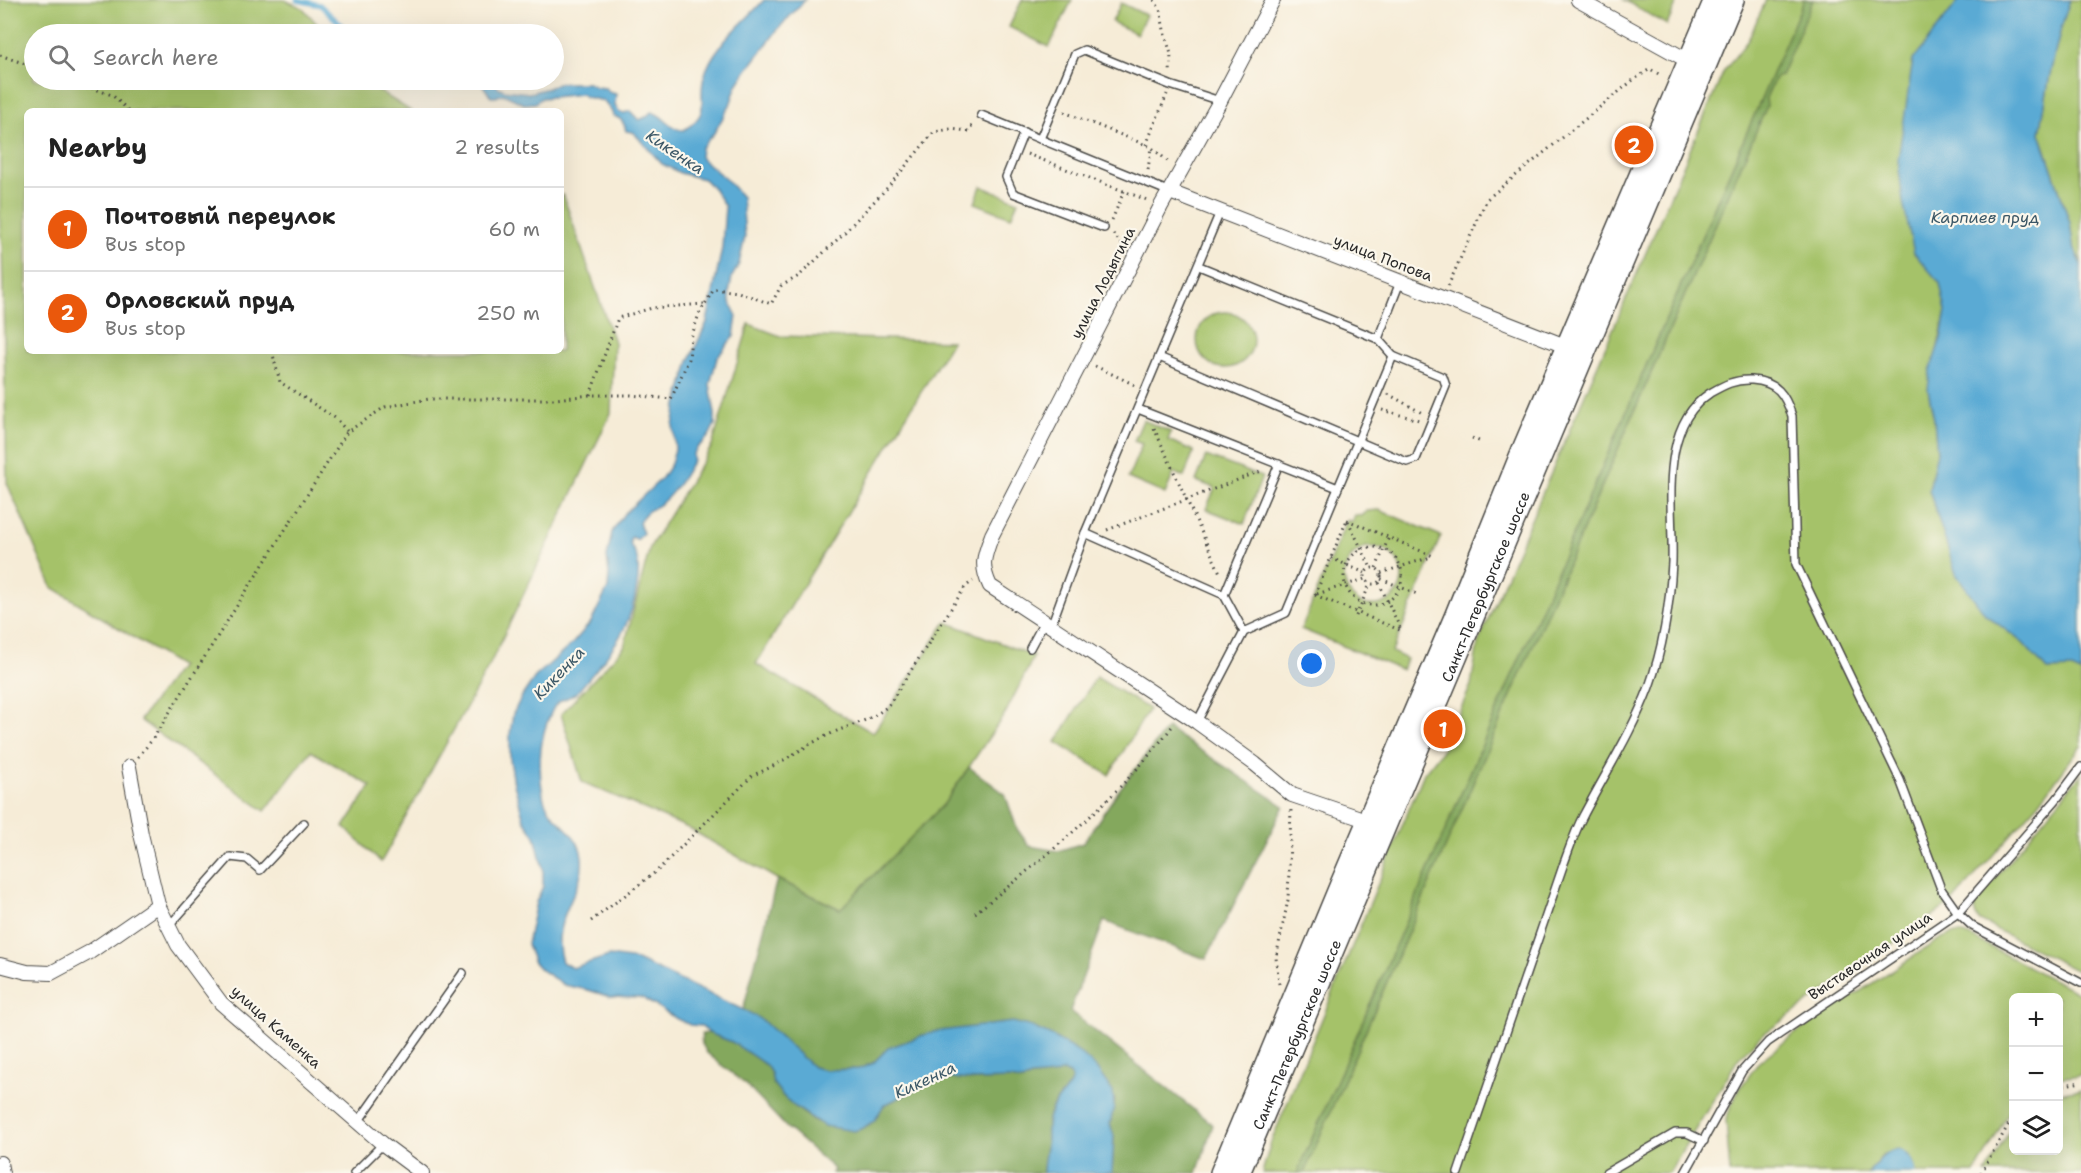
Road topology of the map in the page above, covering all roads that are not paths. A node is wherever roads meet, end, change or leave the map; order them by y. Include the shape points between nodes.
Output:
1 (1273, 0) edge
2 (1578, 0) edge
3 (1715, 0) edge
4 (1733, 0) edge
5 (1696, 65) junction
6 (1220, 101) junction
7 (981, 115) road end
8 (1024, 132) junction
9 (1040, 139) junction
10 (1170, 192) junction
11 (1220, 212) junction
12 (1106, 229) road end
13 (1199, 266) junction
14 (1400, 282) junction
15 (1378, 339) junction
16 (1576, 350) junction
17 (1393, 356) junction
18 (1159, 357) junction
19 (1138, 409) junction
20 (1358, 440) junction
21 (1279, 464) junction
22 (1338, 488) junction
23 (1088, 534) junction
24 (1226, 592) junction
25 (1047, 624) junction
26 (1244, 632) junction
27 (1030, 648) dead end
28 (1197, 722) junction
29 (2081, 767) edge
30 (129, 768) road end
31 (304, 823) dead end
32 (1376, 824) junction
33 (158, 905) junction
34 (1958, 913) junction
35 (169, 926) junction
36 (0, 965) edge
37 (463, 973) dead end
38 (2081, 983) edge
39 (358, 1122) junction
40 (1704, 1141) junction
41 (383, 1144) junction
42 (0, 1163) edge
43 (2, 1173) edge
44 (354, 1173) edge
45 (422, 1173) edge
46 (1221, 1173) edge
47 (1239, 1173) edge
48 (1458, 1173) edge
49 (1606, 1173) edge
50 (1685, 1173) edge

1 - 6 street, улица Лодыгина
2 - 5 street
3 - 5 main road, Санкт-Петербургское шоссе
4 - 5 main road, Санкт-Петербургское шоссе
5 - 16 main road, Санкт-Петербургское шоссе
6 - 9 lane via 1084,50 1075,54
6 - 10 street, улица Лодыгина
7 - 8 lane
8 - 9 lane
8 - 12 lane via 1006,177 1013,193
9 - 10 lane
10 - 11 street, улица Попова
10 - 25 street, улица Лодыгина via 984,556 984,573 990,586
11 - 13 lane
11 - 14 street, улица Попова
13 - 15 lane
13 - 18 lane
14 - 15 lane
14 - 16 street, улица Попова
15 - 17 lane
16 - 32 main road, Санкт-Петербургское шоссе
17 - 20 lane
17 - 20 lane via 1443,377 1446,386 1432,421 1416,459 1407,462
18 - 19 lane
18 - 20 lane
19 - 21 lane
19 - 23 lane
20 - 22 lane
21 - 22 lane
21 - 24 lane
22 - 26 lane via 1286,613
23 - 24 lane
23 - 25 lane
24 - 26 lane
25 - 27 lane
25 - 28 street
26 - 28 lane
28 - 32 street via 1292,795
29 - 34 lane, Выставочная улица
30 - 33 street, улица Каменка
31 - 35 lane via 260,870 247,859 230,857
32 - 46 main road, Санкт-Петербургское шоссе
32 - 47 main road, Санкт-Петербургское шоссе
33 - 35 street, улица Каменка
33 - 36 street via 90,952 51,973
34 - 38 lane via 1972,926
34 - 40 lane, Выставочная улица via 1768,1042 1742,1071
34 - 48 lane via 1941,889 1900,780 1796,564 1792,416 1786,398 1773,386 1758,381 1739,379 1722,386 1688,413 1672,458 1668,604 1649,687 1581,819 1564,862
35 - 39 street, улица Каменка via 178,945 221,1003
37 - 39 lane
39 - 41 street, улица Каменка
40 - 49 lane via 1687,1133 1675,1133
40 - 50 lane, Выставочная улица
41 - 44 lane
41 - 45 street, улица Каменка
42 - 43 street

